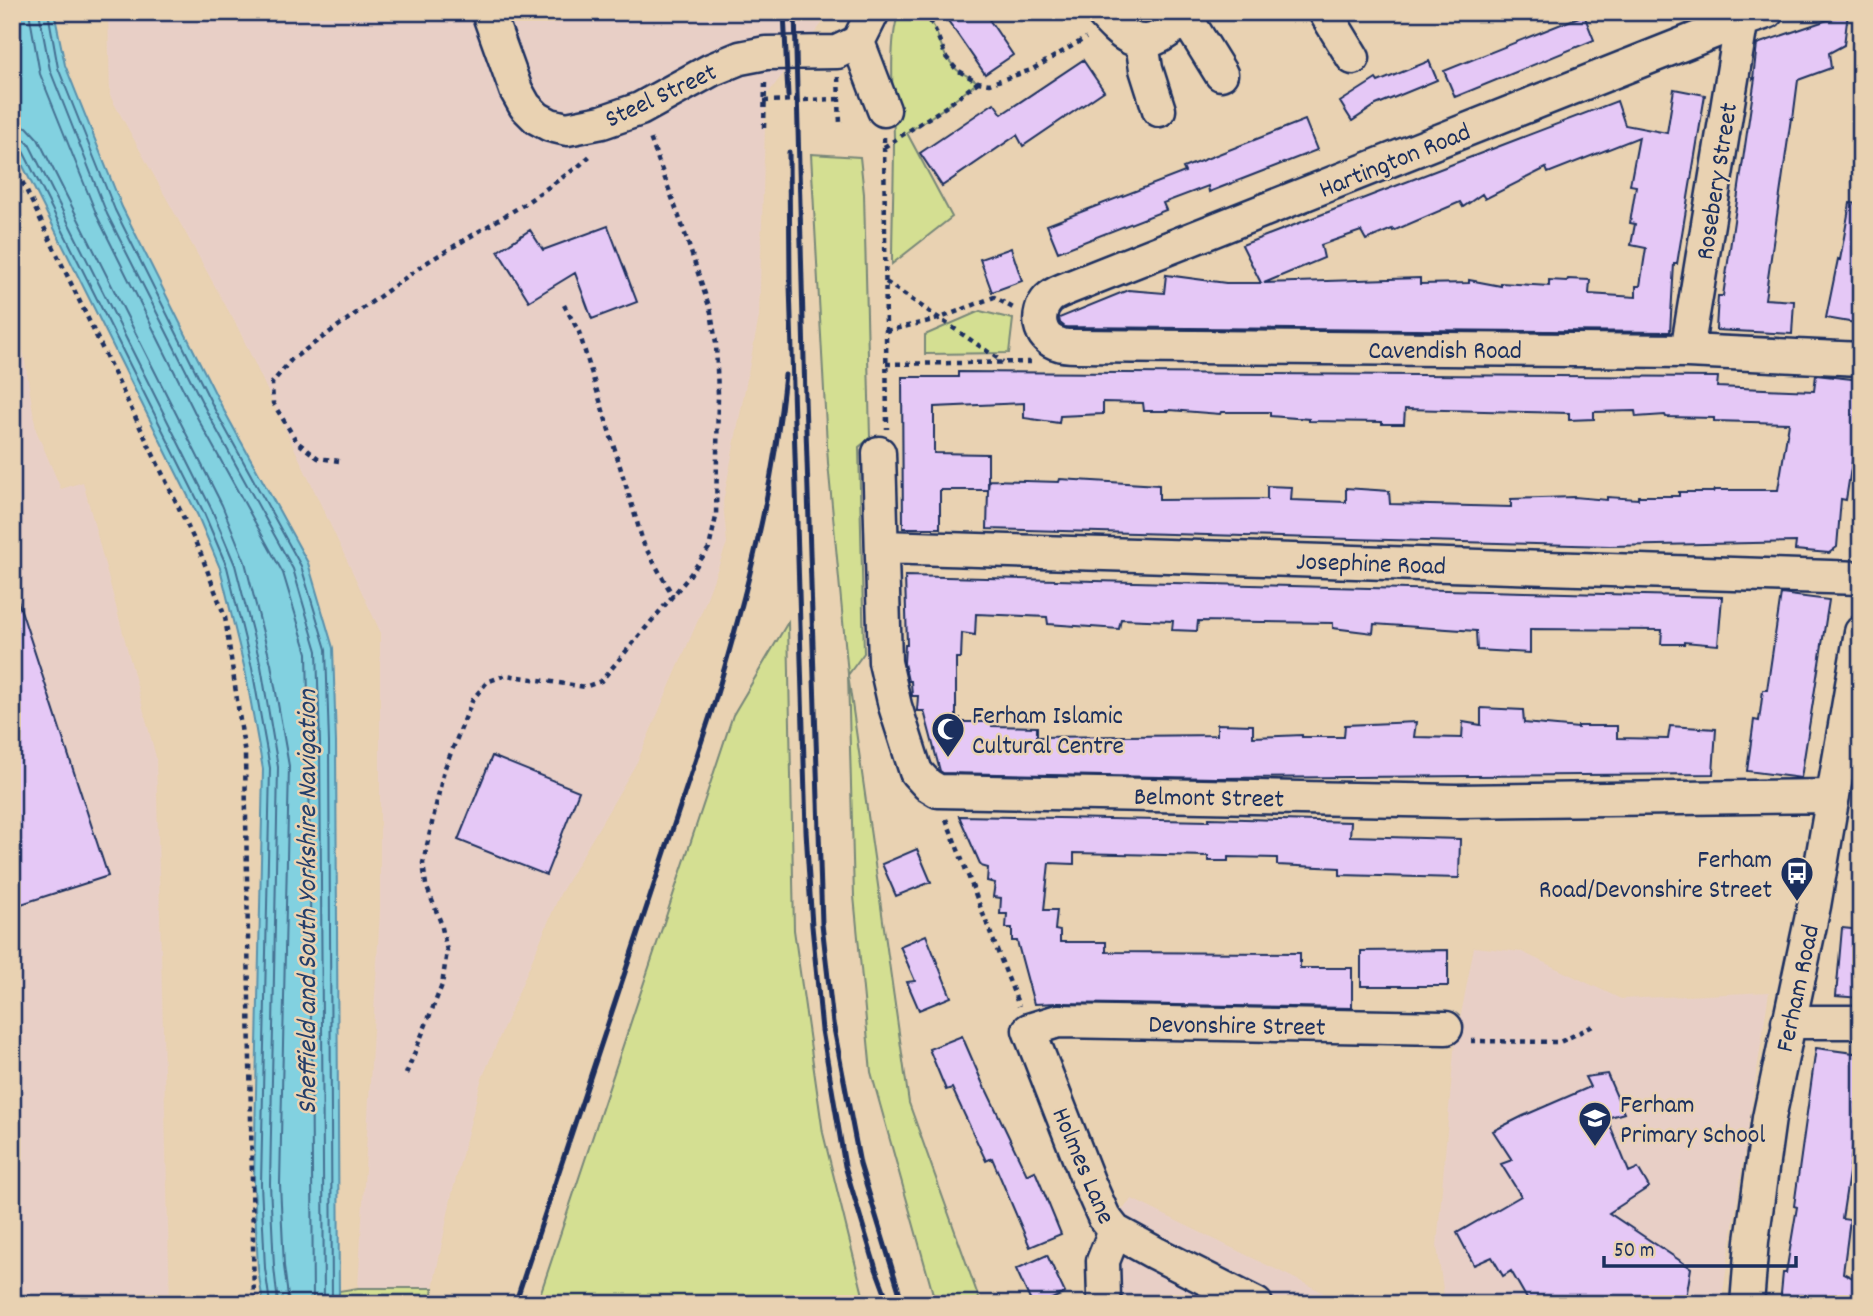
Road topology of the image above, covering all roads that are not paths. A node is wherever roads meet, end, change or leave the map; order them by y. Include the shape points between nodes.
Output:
1 (488, 12) edge
2 (873, 12) edge
3 (1325, 12) edge
4 (1189, 14) edge
5 (1750, 15) edge
6 (1106, 18) edge
7 (1142, 42) junction
8 (848, 47) junction
9 (1353, 58) dead end
10 (1221, 75) dead end
11 (884, 110) road end
12 (1159, 110) dead end
13 (1048, 334) joint
14 (1687, 351) junction
15 (1861, 359) edge
16 (879, 453) road end
17 (882, 547) junction
18 (1861, 578) edge
19 (1861, 632) edge
20 (1833, 796) junction
21 (1788, 1022) junction
22 (1861, 1022) edge
23 (1446, 1028) road end
24 (1029, 1030) joint
25 (1115, 1231) junction
26 (1105, 1304) edge
27 (1255, 1304) edge
28 (1747, 1304) edge

1 - 8 street, Steel Street via 525,106 537,118 566,129 640,109 740,58
2 - 8 street
3 - 9 street
4 - 7 street via 1153,41
4 - 10 street
5 - 13 street, Hartington Road via 1063,290 1049,297 1042,308
5 - 14 street, Rosebery Street
6 - 7 street via 1127,37
7 - 12 street
8 - 11 street
13 - 14 street, Cavendish Road via 1089,346
14 - 15 street, Cavendish Road
16 - 17 street
17 - 18 street, Josephine Road
17 - 20 street, Belmont Street via 885,662 895,706 916,772 938,791 1457,801
19 - 20 street, Ferham Road
20 - 21 street, Ferham Road
21 - 22 street
21 - 28 street, Ferham Road via 1769,1118
23 - 24 street, Devonshire Street via 1058,1021
24 - 25 street, Holmes Lane via 1087,1181
25 - 26 street, Holmes Lane via 1103,1261
25 - 27 street

